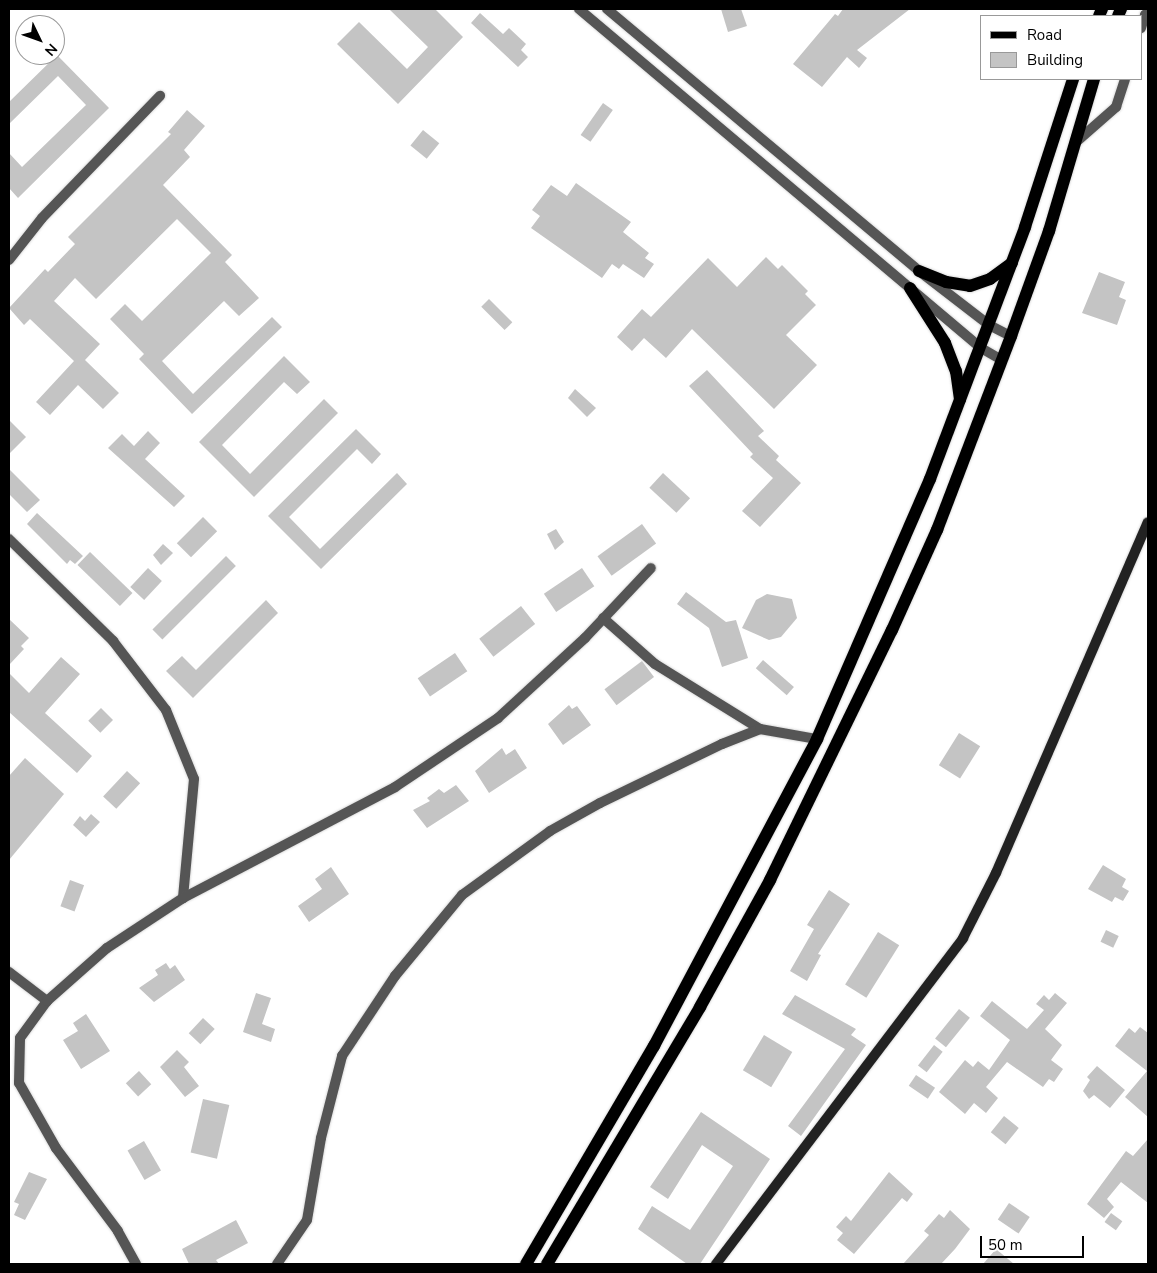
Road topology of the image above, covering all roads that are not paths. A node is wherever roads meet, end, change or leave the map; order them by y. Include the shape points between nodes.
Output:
1 (579, 9) edge
2 (607, 9) edge
3 (1148, 16) edge
4 (1142, 25) edge
5 (1074, 80) edge
6 (1094, 80) edge
7 (1125, 80) edge
8 (160, 96) dead end
9 (1074, 144) junction
10 (9, 260) edge
11 (1012, 263) junction
12 (919, 271) junction
13 (910, 288) junction
14 (989, 325) junction
15 (1011, 336) junction
16 (981, 348) junction
17 (1002, 360) junction
18 (960, 402) junction
19 (1148, 522) edge
20 (9, 539) edge
21 (651, 568) dead end
22 (603, 618) junction
23 (760, 729) junction
24 (817, 739) junction
25 (183, 898) junction
26 (9, 972) edge
27 (47, 1001) junction
28 (136, 1264) edge
29 (277, 1264) edge
30 (526, 1264) edge
31 (547, 1264) edge
32 (716, 1264) edge

1 - 13 street
2 - 12 street
3 - 4 street via 1145,15
5 - 11 main road
6 - 9 main road
7 - 9 street via 1116,106
8 - 10 street via 42,218
9 - 15 main road via 1049,231
11 - 12 main road via 990,280 970,286 946,282
11 - 14 main road
12 - 14 street
13 - 16 street
13 - 18 main road via 945,343 956,371
14 - 15 street
14 - 16 main road
15 - 17 main road
16 - 17 street
16 - 18 main road
17 - 31 main road via 938,530 847,726 700,1007
18 - 24 main road
19 - 32 street via 996,873 963,938
20 - 25 street via 113,641 166,710 194,779
21 - 22 street
22 - 23 street via 655,664
22 - 25 street via 498,718 419,771 395,787
23 - 24 street
23 - 29 street via 600,803 550,831 462,895 395,976 342,1056 321,1138 307,1220
24 - 30 main road via 654,1046
25 - 27 street via 107,948
26 - 27 street
27 - 28 street via 20,1038 19,1083 56,1148 118,1231

